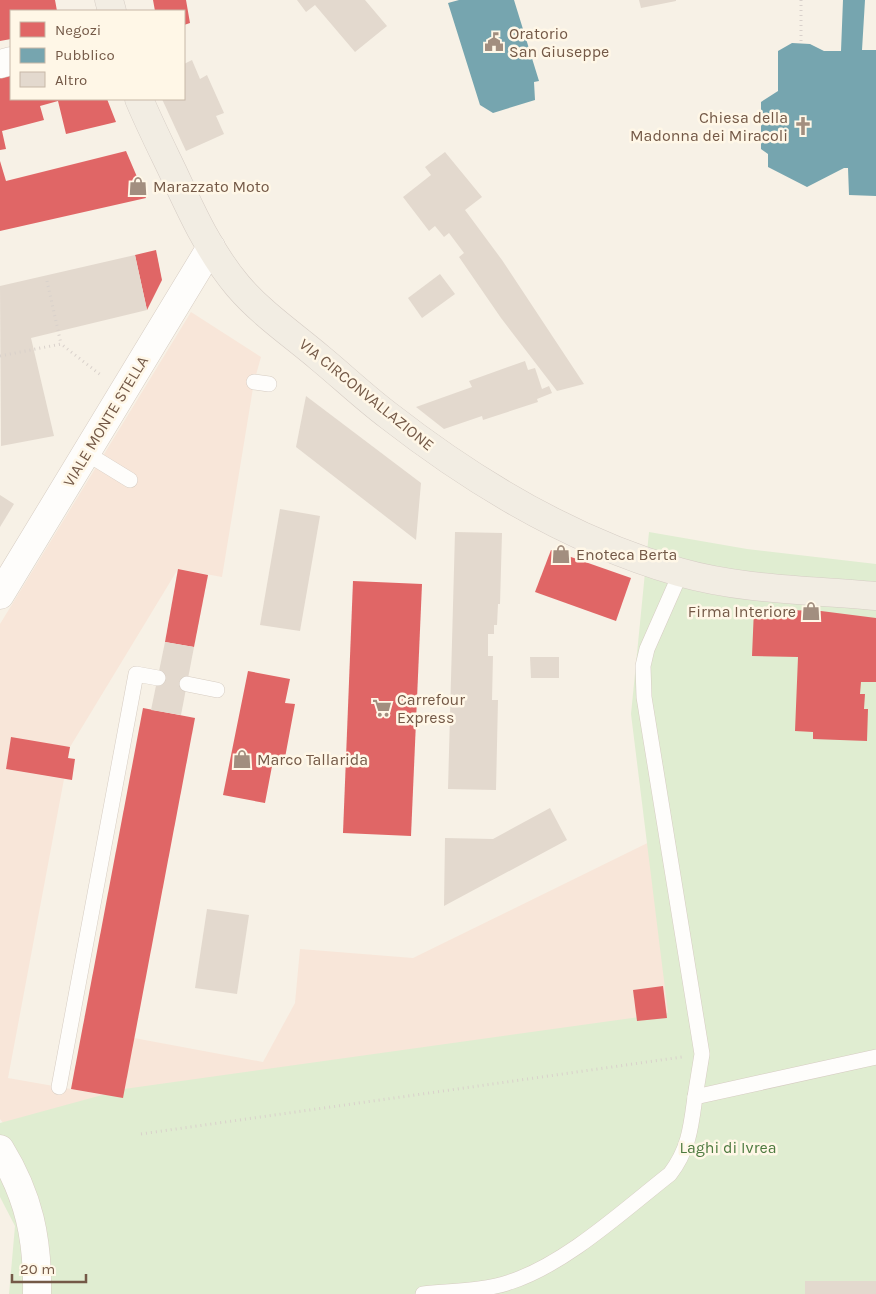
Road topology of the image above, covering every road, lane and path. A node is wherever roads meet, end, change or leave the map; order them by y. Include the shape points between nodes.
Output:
1 (801, 0) edge
2 (801, 44) dead end
3 (139, 100) edge
4 (211, 247) junction
5 (47, 281) dead end
6 (61, 344) junction
7 (0, 356) edge
8 (125, 390) junction
9 (86, 453) junction
10 (130, 480) dead end
11 (681, 572) junction
12 (0, 595) edge
13 (876, 596) edge
14 (158, 678) dead end
15 (187, 684) dead end
16 (217, 690) dead end
17 (702, 1054) junction
18 (876, 1057) edge
19 (59, 1086) dead end
20 (695, 1097) junction
21 (141, 1134) dead end
22 (0, 1149) edge
23 (37, 1294) edge
24 (423, 1294) edge

1 - 2 path
3 - 4 main road, VIA CIRCONVALLAZIONE
4 - 8 main road, VIALE MONTE STELLA
4 - 11 main road, VIA CIRCONVALLAZIONE via 238,286 262,310 388,416 437,451 487,485 570,529 614,549
5 - 6 path
6 - 7 path
6 - 8 path
8 - 9 main road, VIALE MONTE STELLA
9 - 10 lane
9 - 12 main road, VIALE MONTE STELLA
11 - 13 main road, VIA CIRCONVALLAZIONE via 744,584
11 - 17 lane via 646,650 643,680
14 - 19 lane via 136,674
15 - 16 lane
17 - 20 lane
17 - 21 path
18 - 20 lane
20 - 24 lane via 686,1147 670,1174 570,1252 509,1282
22 - 23 main road via 17,1180 32,1225

